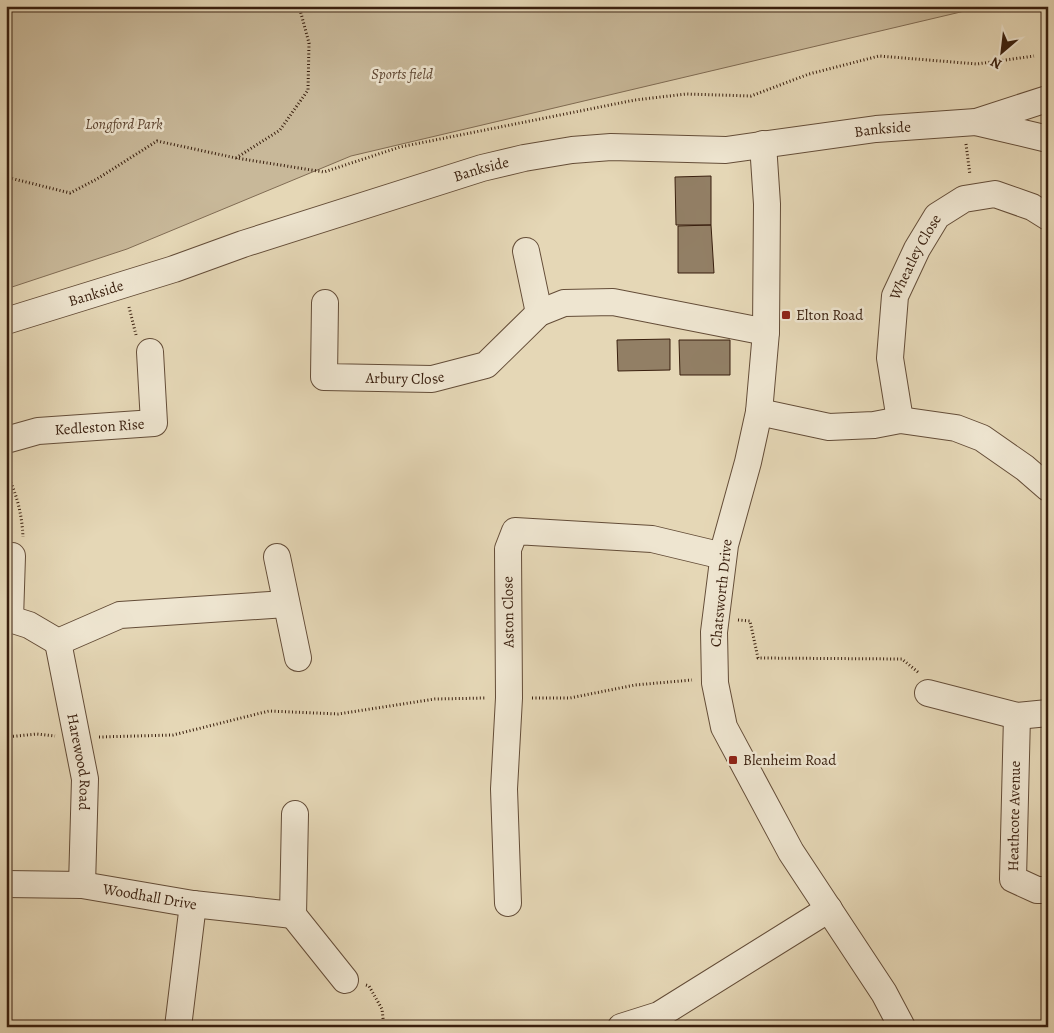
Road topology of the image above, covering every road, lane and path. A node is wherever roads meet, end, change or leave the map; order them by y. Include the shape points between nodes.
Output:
1 (299, 6) edge
2 (1034, 56) dead end
3 (1048, 99) edge
4 (970, 122) junction
5 (1048, 128) edge
6 (1048, 139) edge
7 (763, 144) junction
8 (236, 158) junction
9 (6, 181) edge
10 (973, 198) junction
11 (1048, 217) edge
12 (526, 252) dead end
13 (124, 284) junction
14 (325, 303) dead end
15 (539, 313) junction
16 (6, 321) edge
17 (766, 332) junction
18 (150, 352) joint
19 (759, 412) junction
20 (900, 420) junction
21 (6, 440) edge
22 (6, 473) edge
23 (1048, 488) edge
24 (12, 556) joint
25 (723, 556) junction
26 (277, 557) dead end
27 (286, 604) junction
28 (715, 618) junction
29 (8, 619) edge
30 (58, 642) junction
31 (298, 658) dead end
32 (715, 678) junction
33 (928, 693) joint
34 (509, 698) junction
35 (1048, 713) edge
36 (1017, 716) junction
37 (6, 736) edge
38 (77, 738) junction
39 (296, 814) dead end
40 (6, 884) edge
41 (82, 885) junction
42 (1048, 890) edge
43 (508, 903) dead end
44 (193, 904) junction
45 (829, 909) junction
46 (293, 915) junction
47 (345, 980) joint
48 (661, 1021) edge
49 (178, 1027) edge
50 (384, 1027) edge
51 (445, 1027) edge
52 (481, 1027) edge
53 (621, 1027) edge
54 (902, 1027) edge

1 - 8 path via 309,43 308,90 280,130
2 - 8 path via 977,64 879,56 809,74 751,96 686,94 635,100 400,147 324,172
3 - 4 street, Bankside
3 - 5 street via 1045,110
4 - 6 street, Bankside
4 - 7 street, Bankside via 876,129
4 - 10 path
7 - 13 street, Bankside via 726,150 611,147 524,158 473,171
7 - 17 street, Chatsworth Drive via 767,204
8 - 9 path via 157,140 70,193 10,178
10 - 11 street, Wheatley Close via 994,194 1032,207
10 - 20 street, Wheatley Close via 964,199 937,216 895,296 890,358
12 - 15 street
13 - 16 street, Bankside
13 - 18 path via 139,348
14 - 15 street, Arbury Close via 324,377 432,379 486,365
15 - 17 street, Arbury Close via 564,303 613,302
17 - 19 street, Chatsworth Drive
18 - 21 street, Kedleston Rise via 154,423 38,431
19 - 20 street via 829,427
19 - 25 street, Chatsworth Drive
20 - 23 street via 956,428 982,438
22 - 24 path via 22,521 23,550
24 - 29 street
25 - 28 street, Chatsworth Drive
25 - 34 street, Aston Close via 652,539 515,531 508,549
26 - 27 street
27 - 30 street via 120,615
27 - 31 street
28 - 32 street, Chatsworth Drive
28 - 33 path via 750,621 758,658 902,659 925,680 922,693
29 - 30 street via 29,625
30 - 38 street, Harewood Road
32 - 34 path via 635,685 570,698
32 - 45 street, Chatsworth Drive via 724,728 790,852
33 - 36 street via 953,710
34 - 38 path via 435,699 338,714 269,712 173,735
34 - 43 street, Aston Close via 504,789
35 - 36 street
36 - 42 street, Heathcote Avenue via 1013,878 1037,890
37 - 38 path via 37,734
38 - 41 street, Harewood Road via 85,779
39 - 46 street
40 - 41 street, Woodhall Drive
41 - 44 street, Woodhall Drive
44 - 46 street, Woodhall Drive
44 - 49 street
45 - 48 street
45 - 54 street, Chatsworth Drive via 884,993
46 - 47 street
47 - 50 path via 370,986 382,1009
48 - 53 street
51 - 52 path

